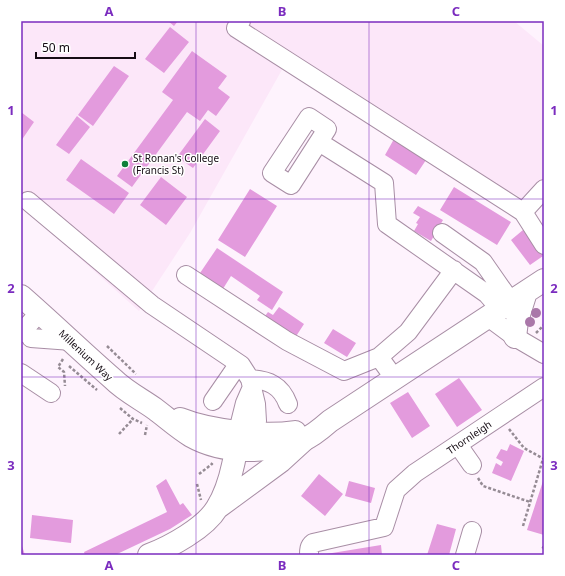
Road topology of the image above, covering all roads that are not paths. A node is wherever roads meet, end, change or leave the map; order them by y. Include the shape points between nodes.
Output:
1 (241, 21) edge
2 (319, 142) dead end
3 (544, 189) edge
4 (28, 201) dead end
5 (523, 212) junction
6 (442, 232) dead end
7 (544, 245) edge
8 (454, 270) junction
9 (186, 275) dead end
10 (21, 296) edge
11 (514, 300) edge
12 (44, 316) junction
13 (515, 337) junction
14 (24, 338) edge
15 (67, 350) junction
16 (544, 354) edge
17 (379, 357) junction
18 (21, 374) edge
19 (248, 377) junction
20 (395, 379) junction
21 (544, 387) edge
22 (58, 393) road end
23 (213, 402) dead end
24 (288, 404) dead end
25 (330, 421) junction
26 (304, 440) junction
27 (240, 445) junction
28 (458, 445) junction
29 (472, 465) road end
30 (209, 506) junction
31 (472, 531) dead end
32 (159, 553) edge
33 (309, 555) edge
34 (465, 555) edge

1 - 5 street via 236,28
2 - 8 street via 384,183 387,224
3 - 5 street
4 - 19 street via 152,305
5 - 7 street
6 - 11 street via 483,262
8 - 11 street via 487,294
8 - 17 street via 408,332
9 - 17 street via 286,341 344,371
10 - 12 main road, Millenium Way
11 - 13 street
11 - 13 main road
11 - 20 main road
12 - 14 street
12 - 15 main road, Millenium Way
13 - 16 street
14 - 15 street
15 - 27 main road, Millenium Way via 114,380 151,417 201,425
17 - 20 street
18 - 22 street
19 - 23 street via 233,372
19 - 24 street via 269,381 285,395
19 - 27 street
20 - 25 main road
21 - 28 street, Thornleigh
25 - 26 main road
25 - 27 main road
26 - 27 main road via 273,448
26 - 30 main road via 281,461
27 - 30 main road via 223,496
28 - 29 street
28 - 33 street, Thornleigh via 416,473 396,490 384,528 313,543 308,550
30 - 32 main road via 202,524
31 - 34 street

